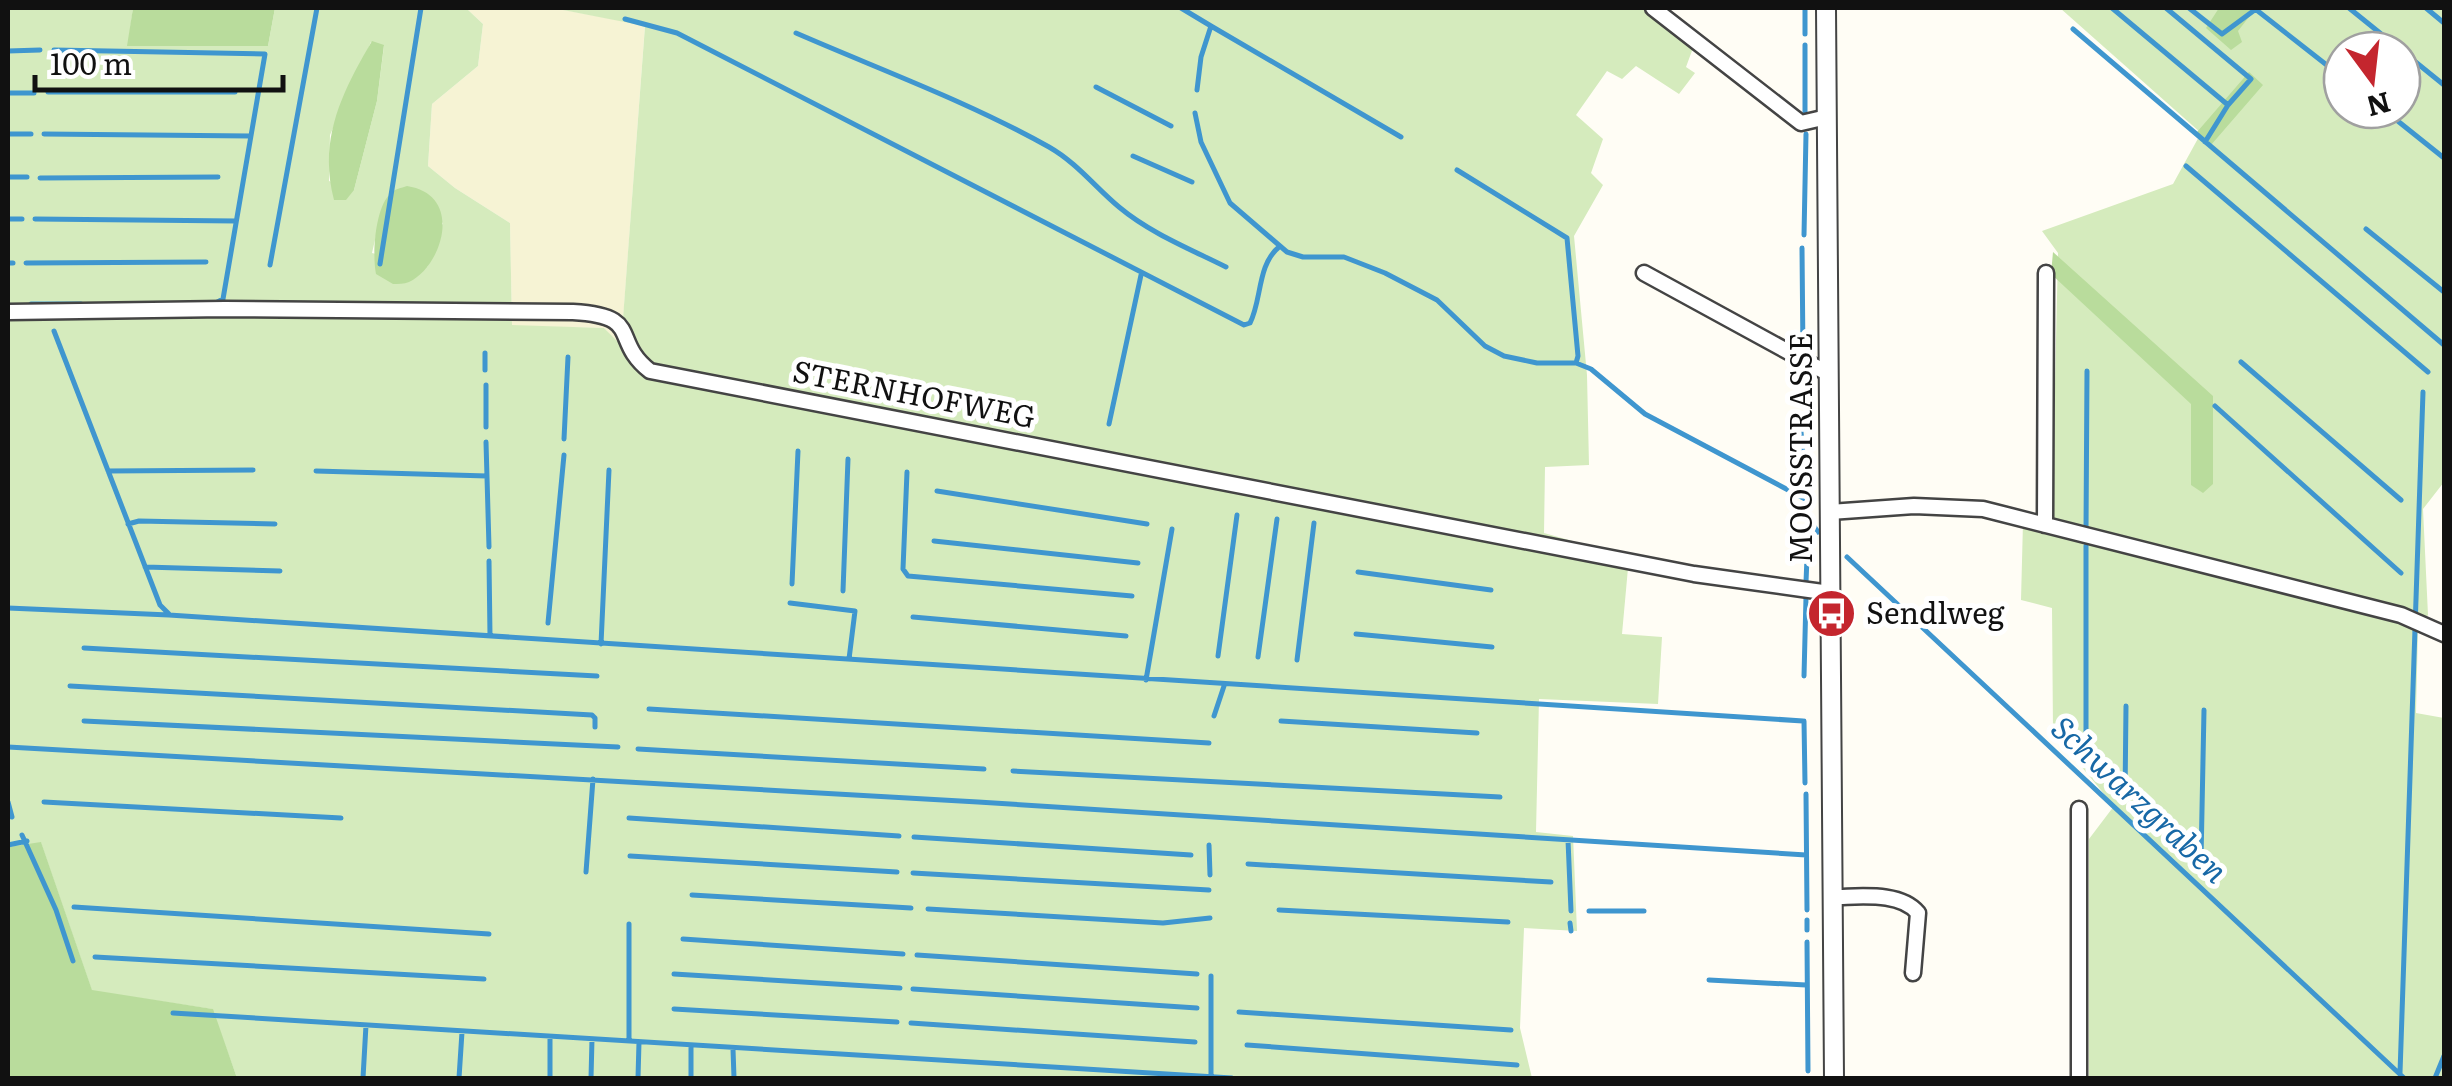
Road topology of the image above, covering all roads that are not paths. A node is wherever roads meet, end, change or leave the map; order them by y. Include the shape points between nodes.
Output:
1 (1654, 8) edge
2 (1826, 8) edge
3 (1827, 117) junction
4 (2046, 272) dead end
5 (1644, 273) dead end
6 (8, 312) edge
7 (1829, 374) junction
8 (1830, 512) junction
9 (2044, 524) junction
10 (1830, 593) junction
11 (2444, 634) edge
12 (2079, 809) dead end
13 (1834, 897) junction
14 (1913, 973) dead end
15 (1834, 1078) edge
16 (2079, 1078) edge

1 - 3 street via 1801,123
2 - 3 street, MOOSSTRASSE
3 - 7 street, MOOSSTRASSE
4 - 9 street
5 - 7 street
6 - 10 street, STERNHOFWEG via 609,316 621,324 636,360 660,374 1694,574
7 - 8 street, MOOSSTRASSE
8 - 9 street via 1966,508
8 - 10 street, MOOSSTRASSE
9 - 11 street via 2401,615
10 - 13 street, MOOSSTRASSE
12 - 16 street
13 - 14 street via 1910,903 1918,912
13 - 15 street, MOOSSTRASSE

